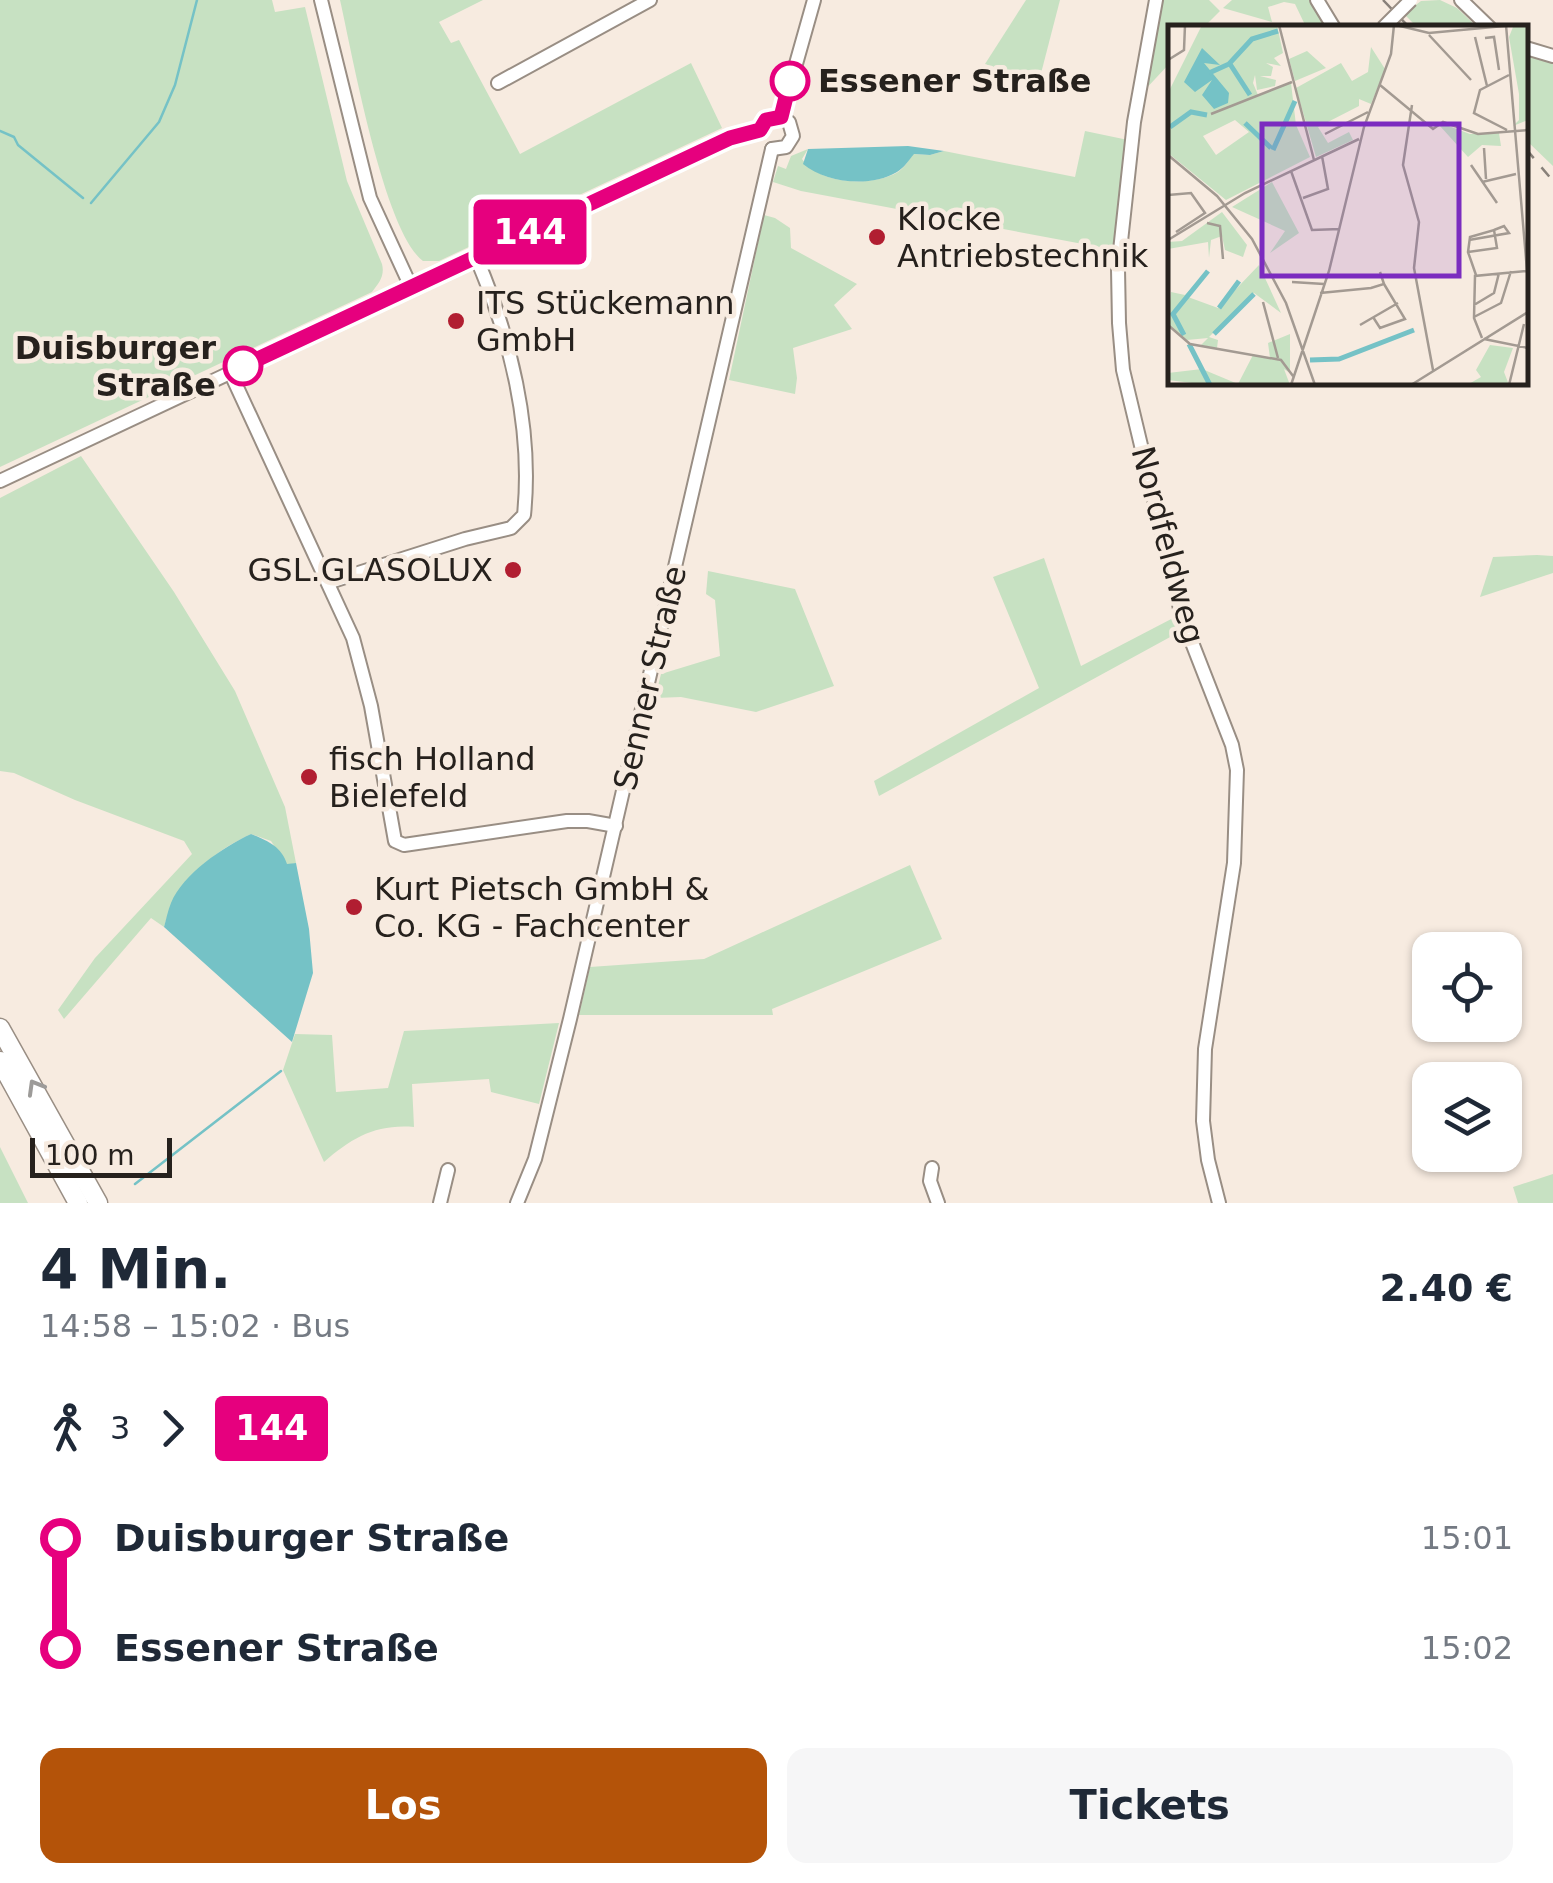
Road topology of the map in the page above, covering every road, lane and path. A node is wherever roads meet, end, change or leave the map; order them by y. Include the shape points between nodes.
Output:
1 (322, 0) edge
2 (650, 0) edge
3 (814, 0) edge
4 (1156, 0) edge
5 (1317, 0) edge
6 (1411, 0) edge
7 (1461, 0) edge
8 (1332, 25) edge
9 (1385, 25) edge
10 (1487, 25) edge
11 (1528, 49) edge
12 (1553, 56) edge
13 (498, 84) dead end
14 (781, 117) junction
15 (760, 130) junction
16 (772, 149) junction
17 (476, 257) junction
18 (411, 287) junction
19 (230, 372) junction
20 (0, 481) edge
21 (330, 582) junction
22 (616, 826) junction
23 (0, 1028) edge
24 (0, 1061) edge
25 (932, 1168) dead end
26 (448, 1170) dead end
27 (78, 1203) edge
28 (98, 1203) edge
29 (440, 1203) edge
30 (517, 1203) edge
31 (938, 1203) edge
32 (1219, 1203) edge

1 - 18 street via 370,198
2 - 13 street
3 - 14 street
4 - 32 street, Nordfeldweg via 1134,122 1118,269 1119,323 1123,370 1182,617 1238,770 1234,863 1204,1066 1205,1138
5 - 8 street
6 - 9 street, bridge
7 - 10 street
11 - 12 street
14 - 15 street via 766,120
14 - 16 street via 793,136 786,147
15 - 16 street
15 - 17 street
16 - 22 street, Senner Straße
17 - 18 street
17 - 21 street via 512,360 524,514 510,528
18 - 19 street
19 - 20 street
19 - 21 street
21 - 22 street via 365,680 396,840 404,845 566,821
22 - 30 street, Senner Straße via 538,1146
28 -> 23 highway
24 - 27 highway
25 - 31 street
26 - 29 street

